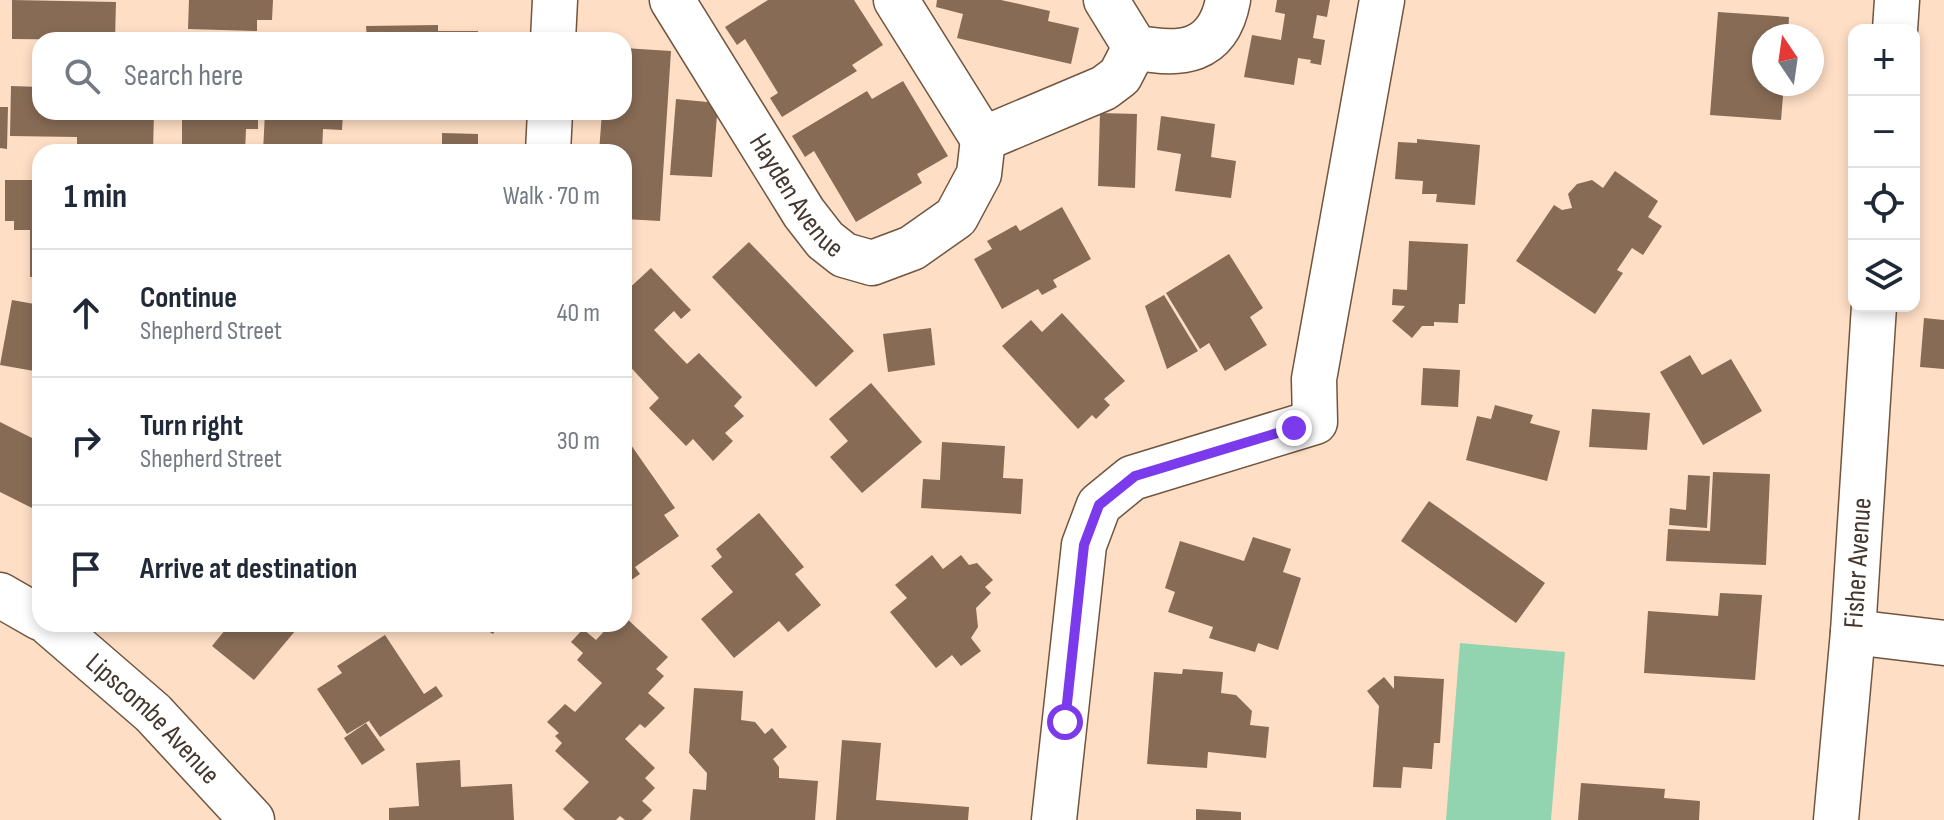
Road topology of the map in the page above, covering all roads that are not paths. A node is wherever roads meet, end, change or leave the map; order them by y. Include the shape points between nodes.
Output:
1 (555, 0) edge
2 (672, 0) edge
3 (896, 0) edge
4 (1106, 0) edge
5 (1228, 0) edge
6 (1382, 0) edge
7 (1897, 0) edge
8 (1895, 24) edge
9 (553, 32) edge
10 (1135, 47) junction
11 (550, 120) edge
12 (983, 139) junction
13 (548, 144) edge
14 (1874, 312) edge
15 (0, 595) edge
16 (32, 613) edge
17 (59, 632) edge
18 (1853, 632) junction
19 (1944, 643) edge
20 (252, 820) edge
21 (1054, 820) edge
22 (1836, 820) edge

1 - 9 street
2 - 12 street, Hayden Avenue via 804,213 844,255 872,263 912,248 956,217 979,174
3 - 12 street
4 - 10 street
5 - 10 street via 1224,19 1199,48 1165,53
6 - 21 street via 1314,379 1315,422 1135,476 1099,505 1084,545
7 - 8 street
10 - 12 street via 1120,76 1104,88
11 - 13 street
14 - 18 street, Fisher Avenue
15 - 16 street
17 - 20 street, Lipscombe Avenue via 153,713
18 - 19 street
18 - 22 street, Fisher Avenue

